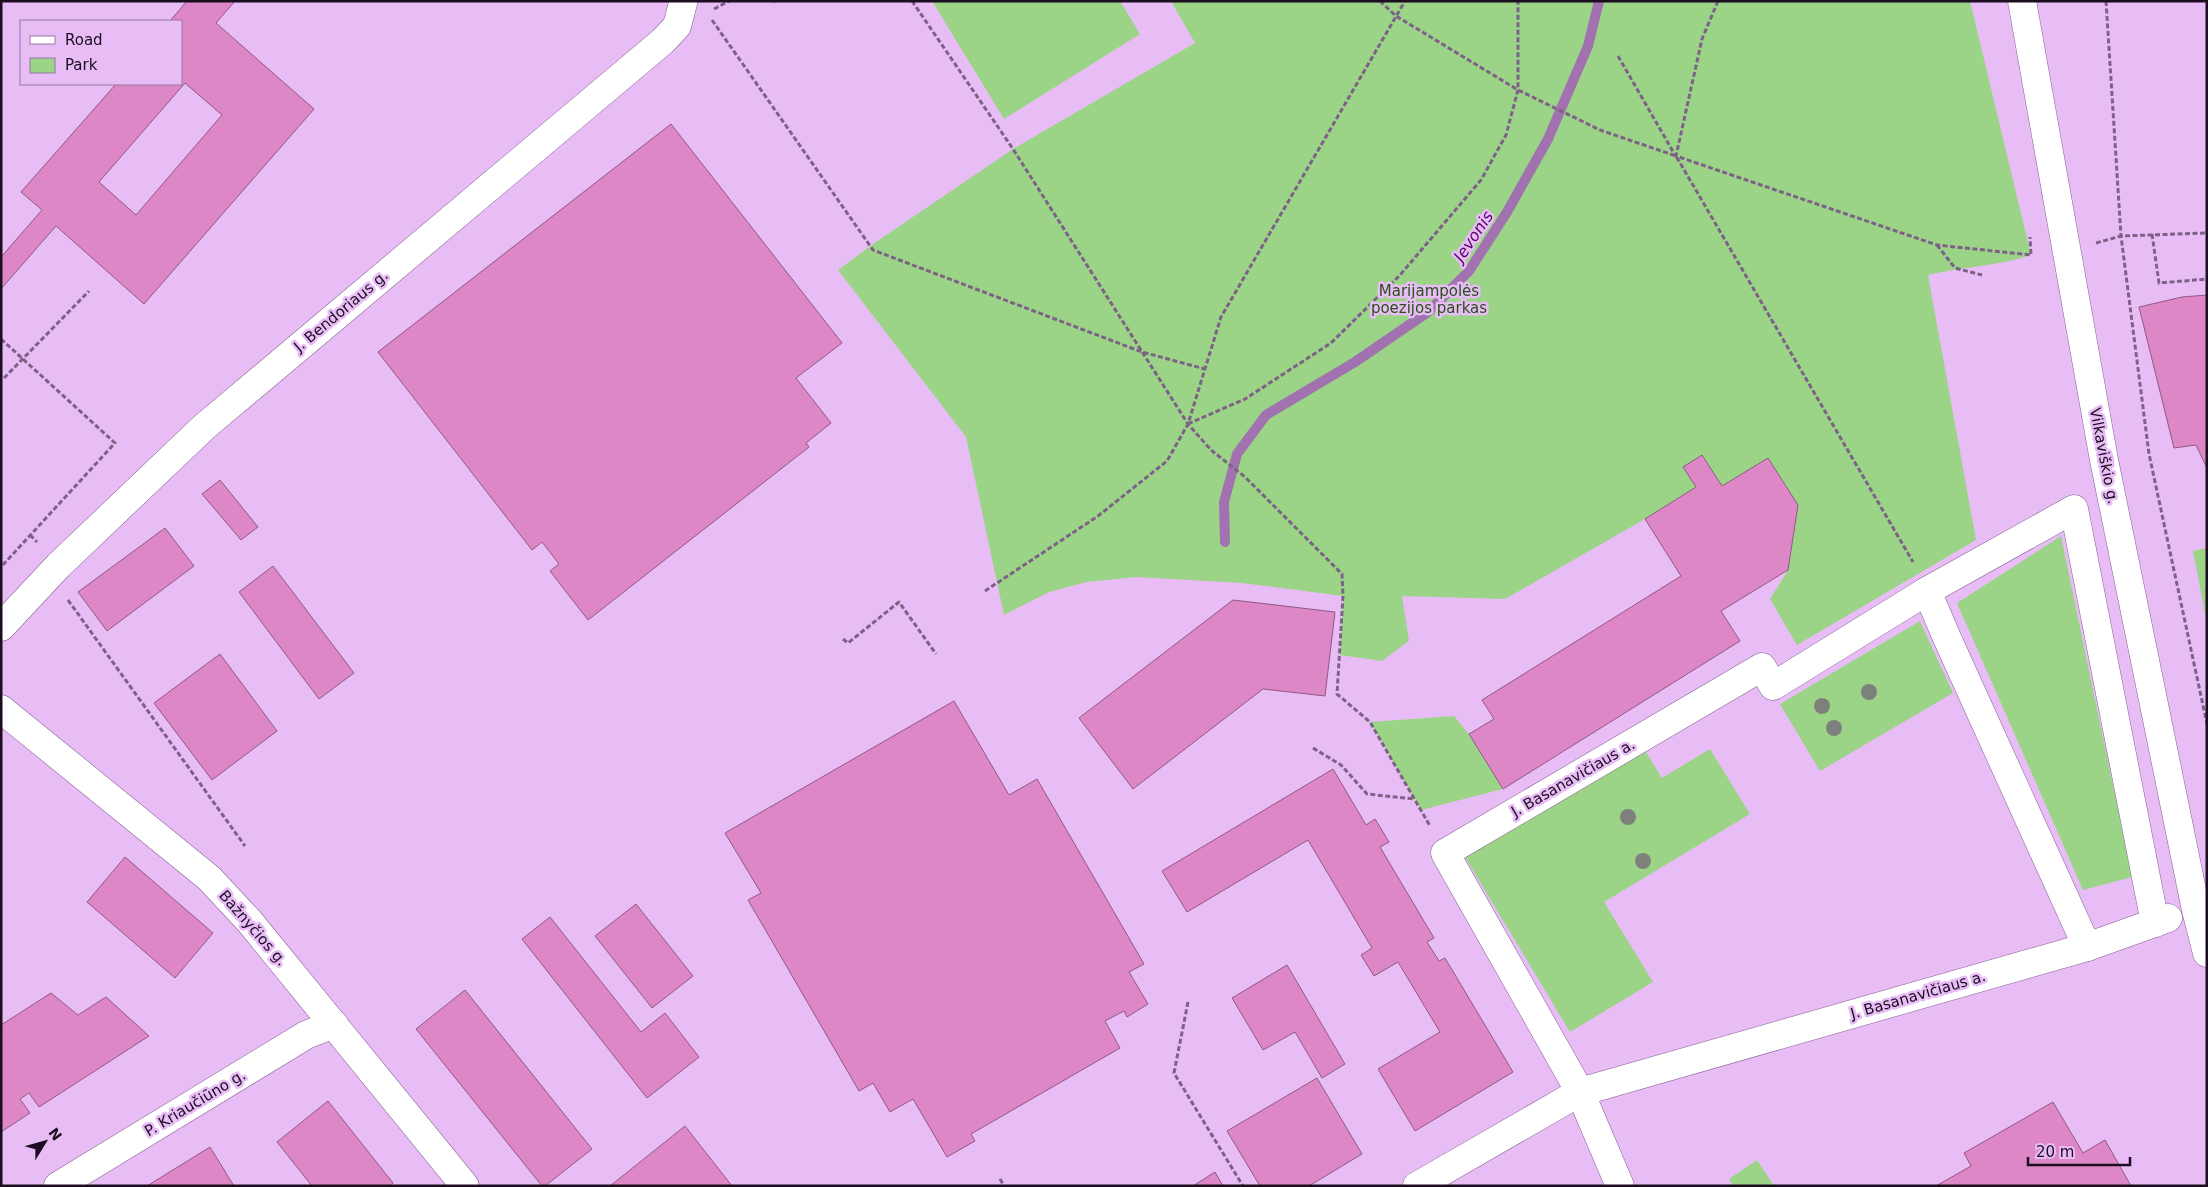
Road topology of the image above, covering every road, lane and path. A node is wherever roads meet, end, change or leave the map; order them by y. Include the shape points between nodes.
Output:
1 (729, 1) edge
2 (912, 1) edge
3 (1380, 1) edge
4 (1405, 1) edge
5 (1518, 1) edge
6 (1718, 1) edge
7 (2022, 1) edge
8 (2106, 1) edge
9 (695, 8) joint
10 (712, 11) dead end
11 (1396, 16) junction
12 (1618, 56) dead end
13 (1518, 90) junction
14 (1676, 156) junction
15 (2207, 232) edge
16 (2152, 234) junction
17 (2121, 236) junction
18 (1937, 244) junction
19 (2068, 250) junction
20 (1982, 275) dead end
21 (2207, 279) edge
22 (89, 291) dead end
23 (1, 339) edge
24 (1142, 352) junction
25 (23, 359) junction
26 (1205, 369) junction
27 (4, 378) dead end
28 (1188, 424) junction
29 (58, 566) junction
30 (1, 567) edge
31 (985, 591) dead end
32 (1928, 591) junction
33 (1, 627) edge
34 (844, 639) dead end
35 (936, 654) dead end
36 (1, 709) edge
37 (2207, 724) edge
38 (1313, 748) dead end
39 (1415, 799) junction
40 (245, 846) dead end
41 (1445, 853) junction
42 (2087, 947) junction
43 (2207, 953) edge
44 (1188, 1002) dead end
45 (334, 1024) junction
46 (1580, 1092) junction
47 (1000, 1178) dead end
48 (58, 1186) edge
49 (465, 1186) edge
50 (1004, 1186) edge
51 (1243, 1186) edge
52 (1417, 1186) edge
53 (1620, 1186) edge

1 - 10 path
2 - 24 path via 1013,149
3 - 11 path
4 - 11 path
5 - 13 path
6 - 14 path via 1702,40
7 - 19 main road, Vilkaviškio g.
8 - 17 path
9 - 24 path via 873,250
9 - 29 main road, J. Bendoriaus g. via 664,42 204,426
11 - 13 path
11 - 26 path via 1221,317
12 - 14 path
13 - 14 path via 1600,130
13 - 28 path via 1506,135 1481,180 1400,276 1331,343 1245,399
14 - 18 path
14 - 32 path
15 - 16 path
16 - 17 path
16 - 21 path via 2159,283
17 - 19 path
17 - 37 path via 2149,454
18 - 19 path via 2031,255 2030,234
18 - 20 path via 1955,268
19 - 43 main road, Vilkaviškio g. via 2106,470
22 - 25 path
23 - 25 path
24 - 26 path
24 - 28 path
25 - 27 path
25 - 30 path via 115,443
26 - 28 path
28 - 31 path via 1167,461 1098,516
28 - 39 path via 1211,450 1245,477 1342,574 1337,694 1370,722
29 - 33 main road, J. Bendoriaus g.
29 - 40 path via 63,593
32 - 41 main road, J. Basanavičiaus a. via 1773,686 1762,667
32 - 42 main road
32 - 42 main road, J. Basanavičiaus a. via 2074,509 2162,920
34 - 35 path via 848,643 899,602
36 - 45 main road, Bažnyčios g. via 209,878 250,922
38 - 39 path via 1341,765 1367,794
39 - 41 path
41 - 46 main road
42 - 46 main road, J. Basanavičiaus a.
44 - 51 path via 1174,1074
45 - 48 main road, P. Kriaučiūno g. via 306,1035
45 - 49 main road, Bažnyčios g.
46 - 52 main road, J. Basanavičiaus a.
46 - 53 main road
47 - 50 path

